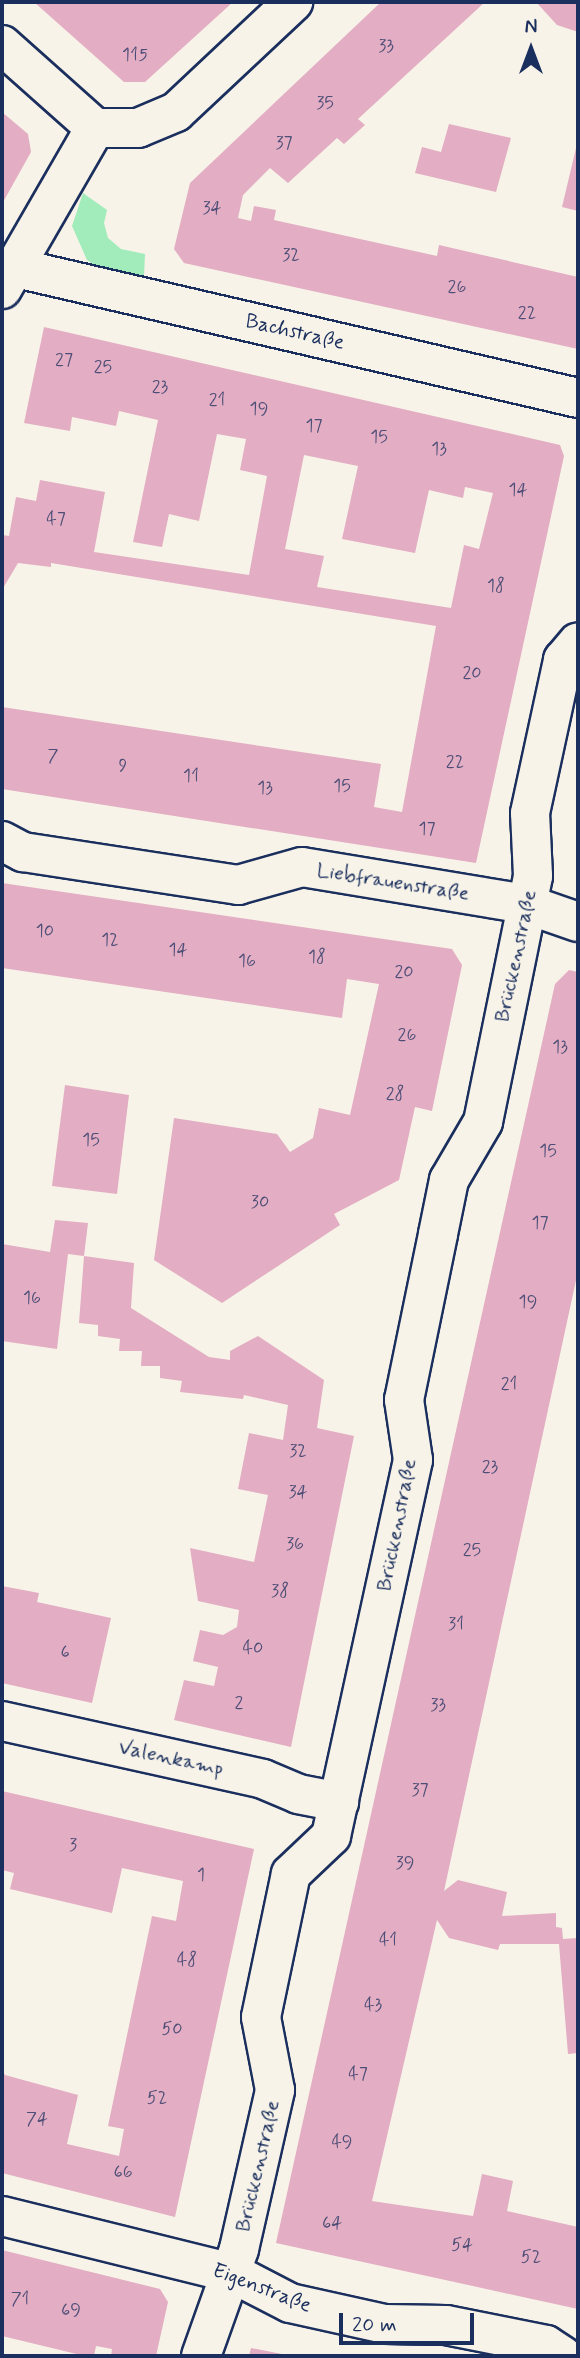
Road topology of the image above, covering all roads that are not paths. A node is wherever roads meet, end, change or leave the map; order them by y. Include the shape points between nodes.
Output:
1 (293, 2) edge
2 (2, 45) edge
3 (95, 128) junction
4 (7, 278) edge
5 (578, 398) edge
6 (578, 642) edge
7 (2, 841) edge
8 (526, 904) junction
9 (578, 922) edge
10 (2, 1721) edge
11 (339, 1802) junction
12 (2, 2216) edge
13 (232, 2273) junction
14 (201, 2356) edge
15 (563, 2356) edge

1 - 3 street via 176,112 138,128
2 - 3 street
3 - 4 street
4 - 5 street, Bachstraße
6 - 8 street, Brückenstraße via 563,660 530,813 533,876
7 - 8 street, Liebfrauenstraße via 23,852 239,885 302,867
8 - 9 street, Liebfrauenstraße
8 - 11 street, Brückenstraße via 483,1122 449,1180 404,1400 413,1460
10 - 11 street, Valenkamp via 263,1779 298,1794
11 - 13 street, Brückenstraße via 331,1836 291,1874 261,2017 275,2090
12 - 13 street, Eigenstraße
13 - 14 street, Brückenstraße
13 - 15 street, Eigenstraße via 290,2303 385,2323 446,2325 546,2345

